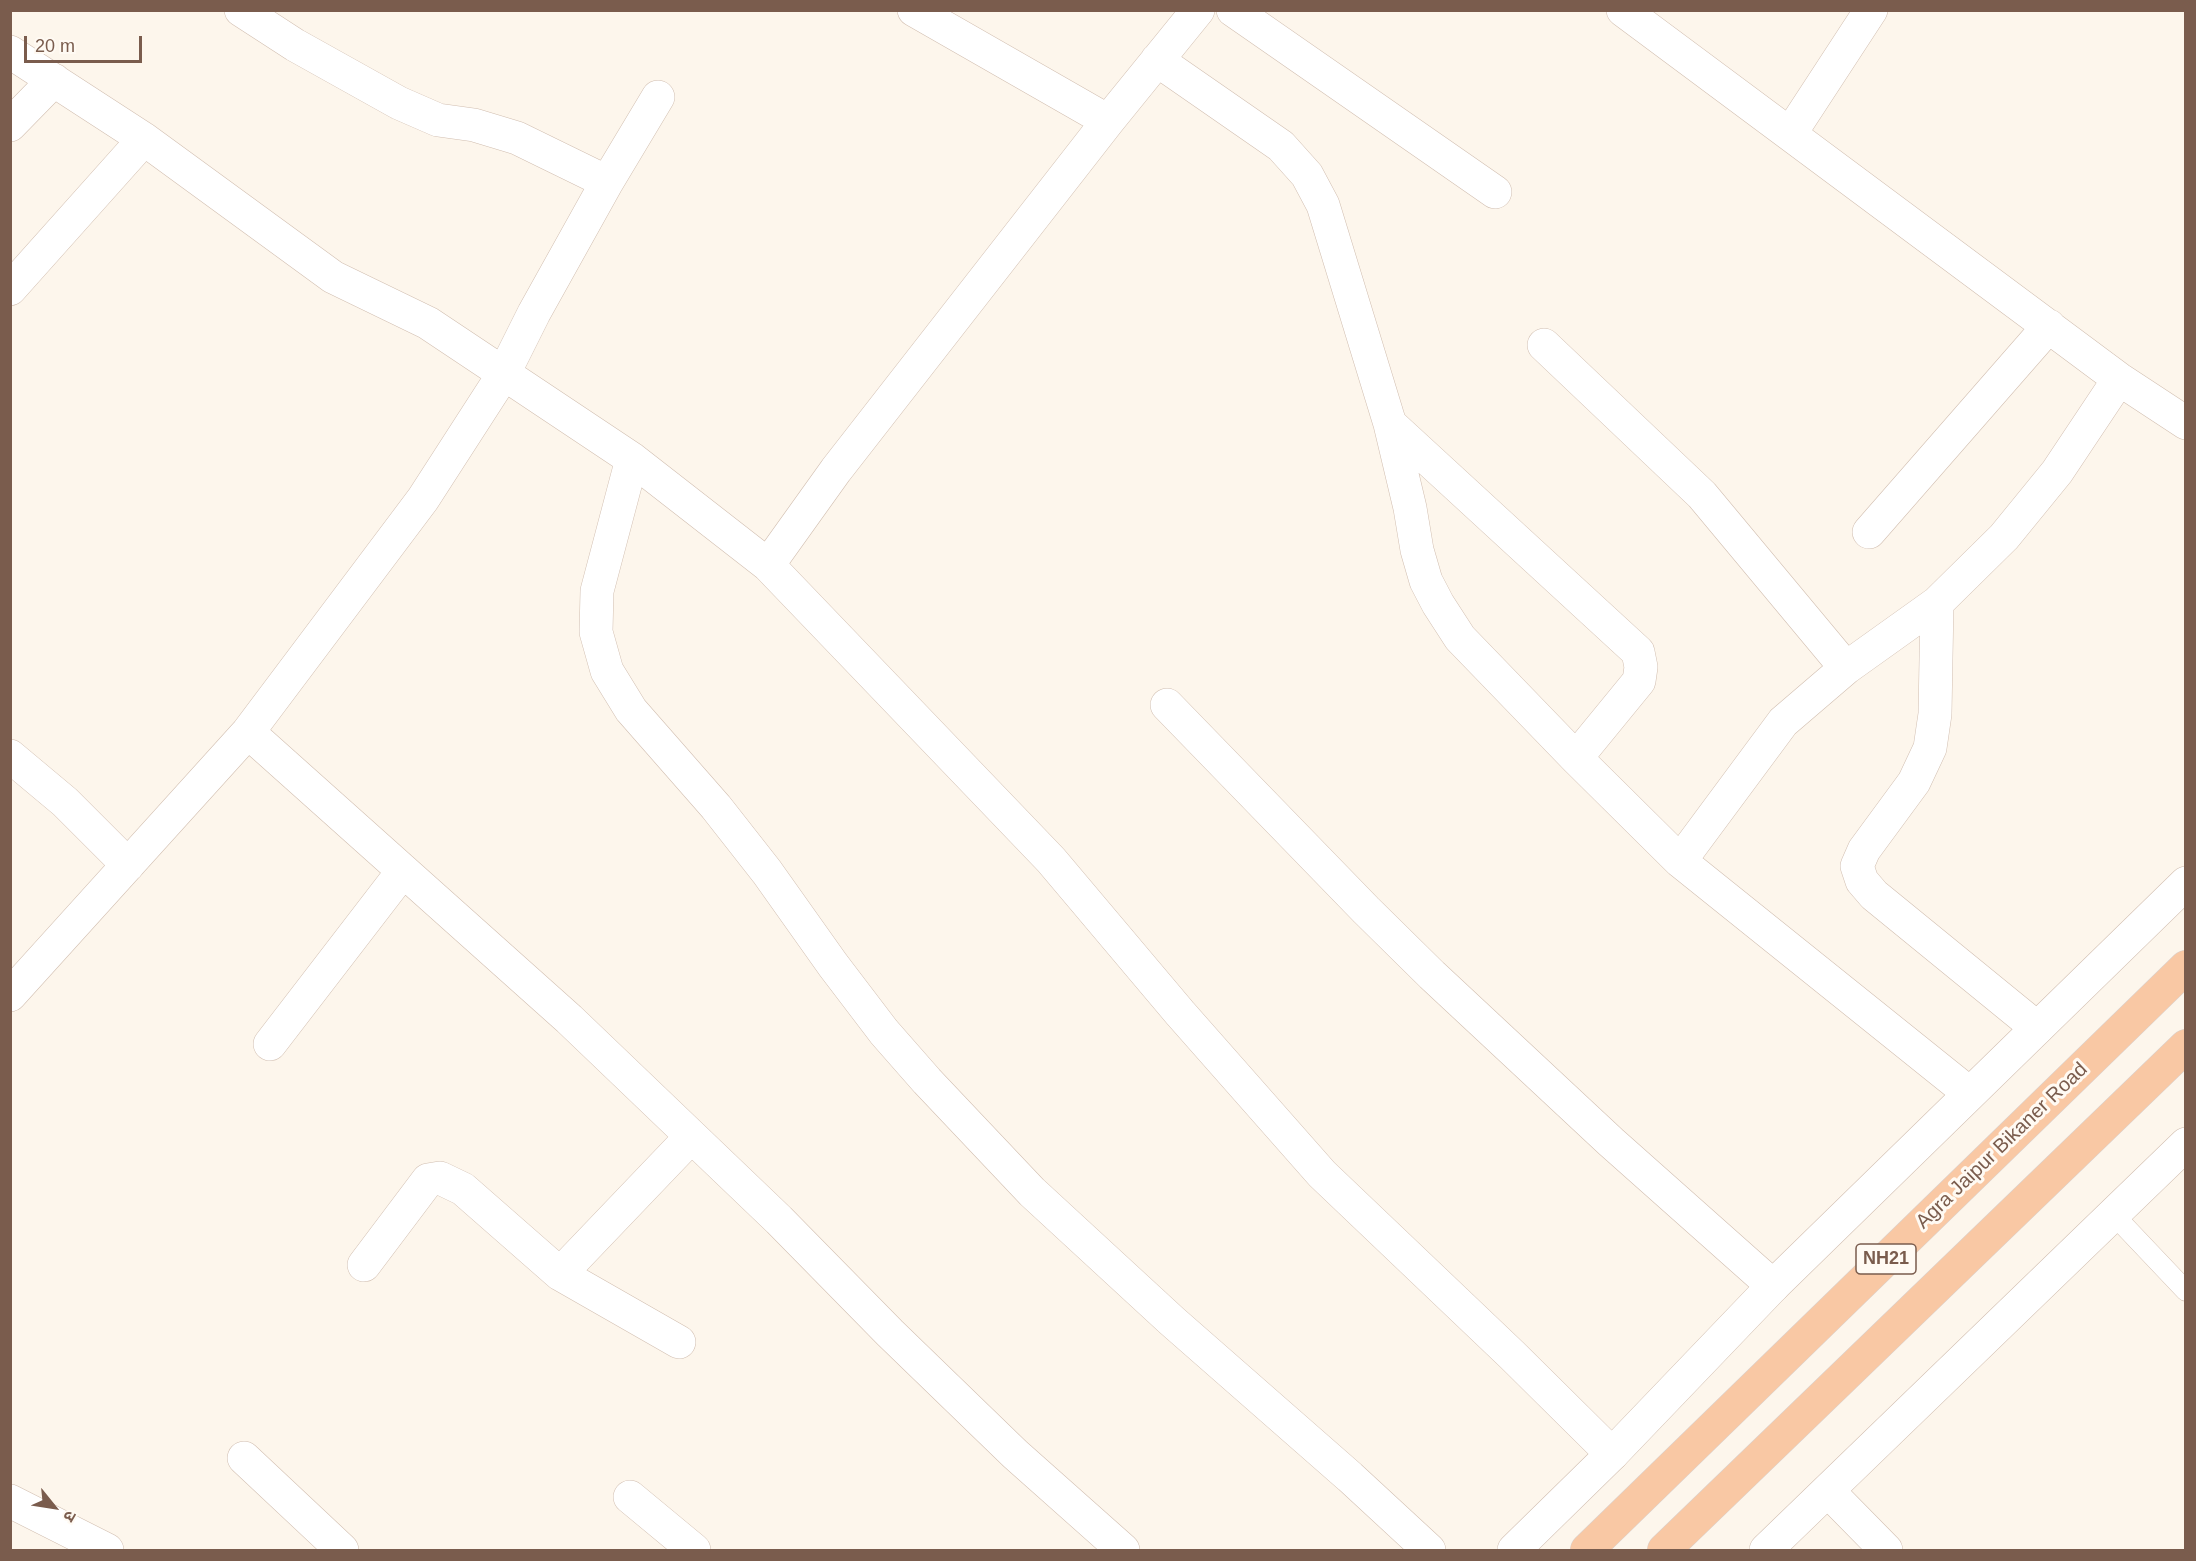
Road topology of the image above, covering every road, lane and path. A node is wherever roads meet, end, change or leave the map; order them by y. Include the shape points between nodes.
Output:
1 (241, 10) edge
2 (914, 10) edge
3 (1198, 10) edge
4 (1233, 10) edge
5 (1623, 10) edge
6 (1871, 10) edge
7 (10, 52) edge
8 (1157, 60) junction
9 (54, 80) junction
10 (658, 97) dead end
11 (1108, 121) junction
12 (10, 125) edge
13 (1790, 134) junction
14 (144, 139) junction
15 (607, 182) junction
16 (1495, 192) dead end
17 (10, 289) edge
18 (2049, 327) junction
19 (1544, 345) dead end
20 (503, 375) junction
21 (2119, 379) junction
22 (2186, 423) edge
23 (1390, 424) junction
24 (632, 459) junction
25 (1869, 532) dead end
26 (768, 565) junction
27 (1937, 603) junction
28 (1846, 668) junction
29 (1167, 705) dead end
30 (248, 732) junction
31 (10, 756) edge
32 (1576, 758) junction
33 (1680, 861) junction
34 (128, 865) junction
35 (403, 871) junction
36 (2186, 883) edge
37 (2186, 967) edge
38 (10, 994) edge
39 (2037, 1028) junction
40 (270, 1044) dead end
41 (2186, 1046) edge
42 (1969, 1093) junction
43 (691, 1137) junction
44 (2186, 1144) edge
45 (2113, 1214) junction
46 (364, 1265) dead end
47 (560, 1274) junction
48 (1773, 1286) junction
49 (2186, 1291) edge
50 (679, 1342) dead end
51 (1612, 1454) junction
52 (244, 1458) dead end
53 (1828, 1491) junction
54 (630, 1497) dead end
55 (10, 1501) edge
56 (107, 1551) edge
57 (342, 1551) edge
58 (694, 1551) edge
59 (1123, 1551) edge
60 (1429, 1551) edge
61 (1514, 1551) edge
62 (1587, 1551) edge
63 (1664, 1551) edge
64 (1766, 1551) edge
65 (1886, 1551) edge

1 - 15 street via 399,103 438,120 474,125 517,138
2 - 11 street
3 - 8 street
4 - 16 street
5 - 13 street
6 - 13 street
7 - 9 street
8 - 11 street
8 - 23 street via 1281,146 1307,176 1323,205
9 - 12 street
9 - 14 street
10 - 15 street
11 - 26 street via 836,470
13 - 18 street
14 - 17 street
14 - 20 street via 333,277 418,318
15 - 20 street
18 - 21 street
18 - 25 street
19 - 28 street via 1702,495
20 - 24 street
20 - 30 street via 423,499
21 - 22 street
21 - 27 street via 2057,472 2027,509
23 - 32 street via 1417,550 1438,604 1460,638
23 - 32 street via 1638,652 1639,681
24 - 26 street
24 - 60 street via 597,591 596,632 607,671 631,710 716,807 884,1032 951,1107 1032,1192
26 - 51 street via 1051,860 1322,1174
27 - 28 street
27 - 39 street via 1935,714 1930,748 1914,782 1864,850 1857,866 1862,881 1874,895
28 - 33 street via 1783,722
29 - 48 street via 1432,975
30 - 34 street
30 - 35 street
31 - 34 street via 65,802
32 - 33 street
33 - 42 street
34 - 38 street
35 - 40 street
35 - 43 street via 569,1019
36 - 39 street
37 - 62 highway, Agra Jaipur Bikaner Road / NH21
39 - 42 street
41 - 63 highway, NH21
42 - 48 street
43 - 47 street
43 - 59 street via 1015,1454
44 - 45 street
45 - 49 lane
45 - 53 street
46 - 47 street via 428,1180 440,1178 463,1188
47 - 50 street
48 - 51 street
51 - 61 street
52 - 57 street
53 - 64 street
53 - 65 street
54 - 58 street
55 - 56 street

